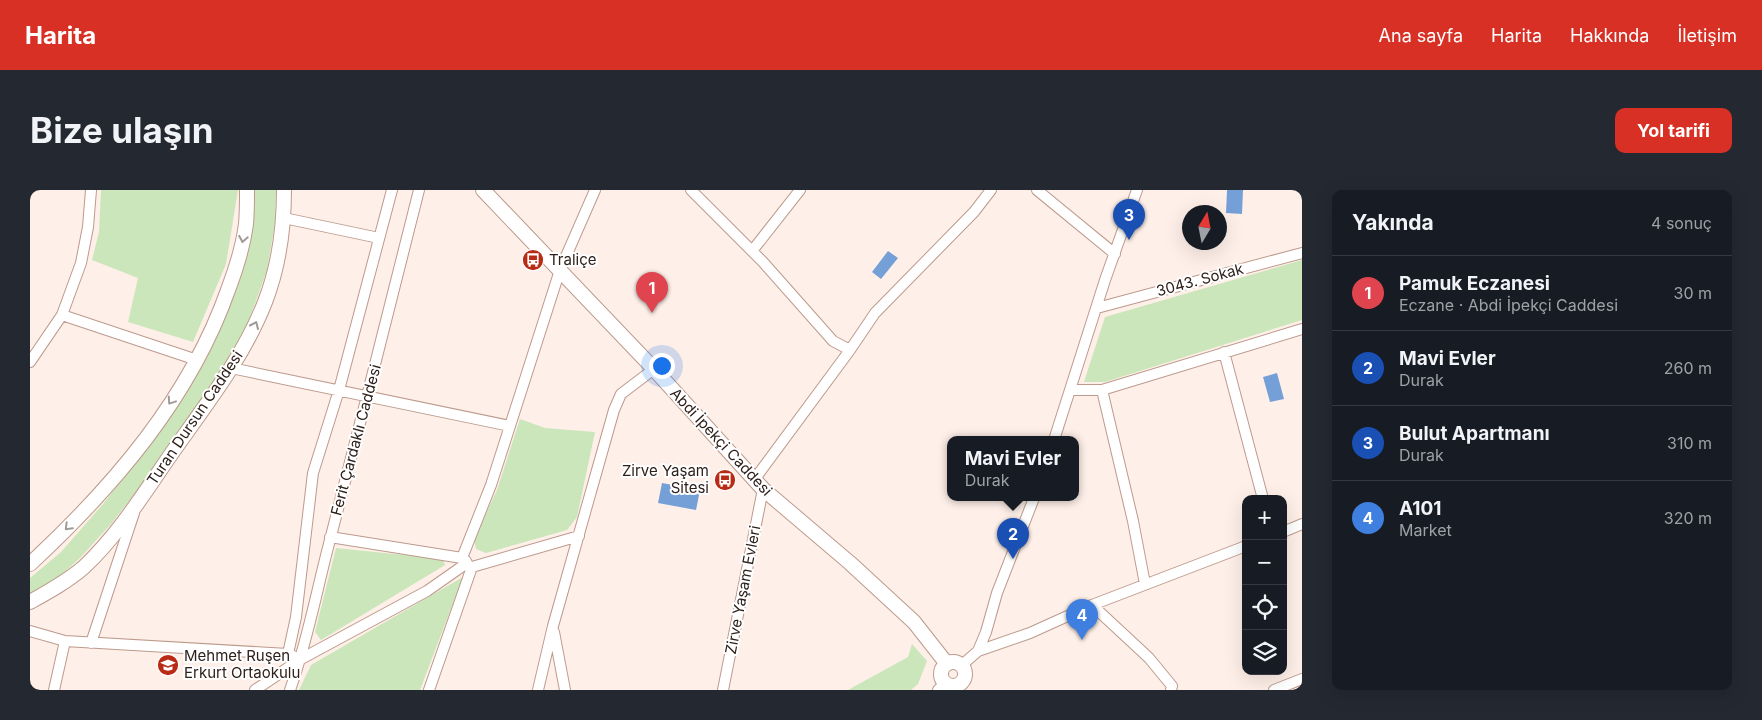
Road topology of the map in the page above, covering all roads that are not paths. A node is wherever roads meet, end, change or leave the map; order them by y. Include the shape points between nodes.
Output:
1 (90, 190) edge
2 (247, 190) edge
3 (284, 190) edge
4 (392, 190) edge
5 (419, 190) edge
6 (483, 190) edge
7 (595, 190) edge
8 (800, 190) edge
9 (991, 190) edge
10 (1037, 190) edge
11 (1138, 190) edge
12 (694, 192) edge
13 (284, 218) junction
14 (379, 238) junction
15 (752, 251) junction
16 (1302, 253) edge
17 (1115, 254) junction
18 (560, 270) junction
19 (1098, 308) junction
20 (62, 315) junction
21 (1302, 329) edge
22 (850, 350) junction
23 (1224, 352) junction
24 (197, 360) junction
25 (30, 362) edge
26 (231, 368) junction
27 (654, 368) junction
28 (339, 390) junction
29 (1070, 390) junction
30 (1102, 390) junction
31 (368, 396) junction
32 (510, 426) junction
33 (1055, 436) edge
34 (759, 485) junction
35 (1262, 495) edge
36 (1033, 501) edge
37 (136, 505) junction
38 (1302, 524) edge
39 (1287, 530) edge
40 (579, 536) junction
41 (330, 537) junction
42 (1242, 548) edge
43 (467, 562) junction
44 (30, 564) edge
45 (1145, 584) junction
46 (30, 602) edge
47 (1092, 605) junction
48 (553, 626) junction
49 (30, 631) edge
50 (65, 641) junction
51 (91, 643) junction
52 (978, 651) junction
53 (288, 654) junction
54 (301, 659) junction
55 (947, 664) junction
56 (962, 665) junction
57 (1302, 679) edge
58 (941, 687) edge
59 (962, 687) edge
60 (54, 690) edge
61 (256, 690) edge
62 (290, 690) edge
63 (429, 690) edge
64 (538, 690) edge
65 (565, 690) edge
66 (723, 690) edge
67 (1171, 690) edge
68 (1274, 690) edge

1 - 20 street via 88,227 81,263
2 -> 24 main road via 246,224 235,272 209,339
3 - 13 main road, Turan Dursun Caddesi
4 - 14 street
5 - 31 street, Ferit Çardaklı Caddesi
6 - 18 main road, Abdi İpekçi Caddesi
7 - 18 street
8 - 15 street
9 - 22 street via 974,212 874,313
10 - 17 street
11 - 17 street
12 - 15 street
13 - 14 street
26 -> 13 main road, Turan Dursun Caddesi via 265,301 275,271
14 - 28 street
15 - 22 street via 833,341
16 - 19 street, 3043. Sokak
17 - 19 street
18 - 27 main road, Abdi İpekçi Caddesi
18 - 32 street
19 - 29 street
20 - 24 street
20 - 25 street
21 - 23 street
22 - 34 street
23 - 30 street
23 - 35 street
24 -> 44 main road via 136,452 90,506
26 - 28 street
26 - 37 main road, Turan Dursun Caddesi
27 - 34 main road, Abdi İpekçi Caddesi
27 - 40 street via 621,394
28 - 31 street
28 - 53 street via 313,473 296,617
29 - 30 street
29 - 33 street
30 - 45 street
31 - 32 street
31 - 41 street, Ferit Çardaklı Caddesi
32 - 43 street
34 - 55 main road, Abdi İpekçi Caddesi via 914,622
34 - 66 street, Zirve Yaşam Evleri
36 - 52 street
37 - 46 main road, Turan Dursun Caddesi via 82,568
37 - 51 street
38 - 39 street
40 - 43 street
40 - 48 street
41 - 43 street
41 - 54 street, Ferit Çardaklı Caddesi
42 - 45 street
43 - 54 street via 427,591
43 - 63 street
45 - 47 street
47 - 52 street via 1030,633
47 - 67 street via 1149,658 1172,686
48 - 64 street
48 - 65 street
49 - 50 street
50 - 51 street
50 - 60 street
51 - 53 street
52 - 56 street
53 - 54 street
54 - 61 street
54 - 62 street, Ferit Çardaklı Caddesi
55 - 56 main road via 955,662
55 - 58 main road via 941,673
56 - 59 main road via 966,673
57 - 68 street
58 - 59 main road

